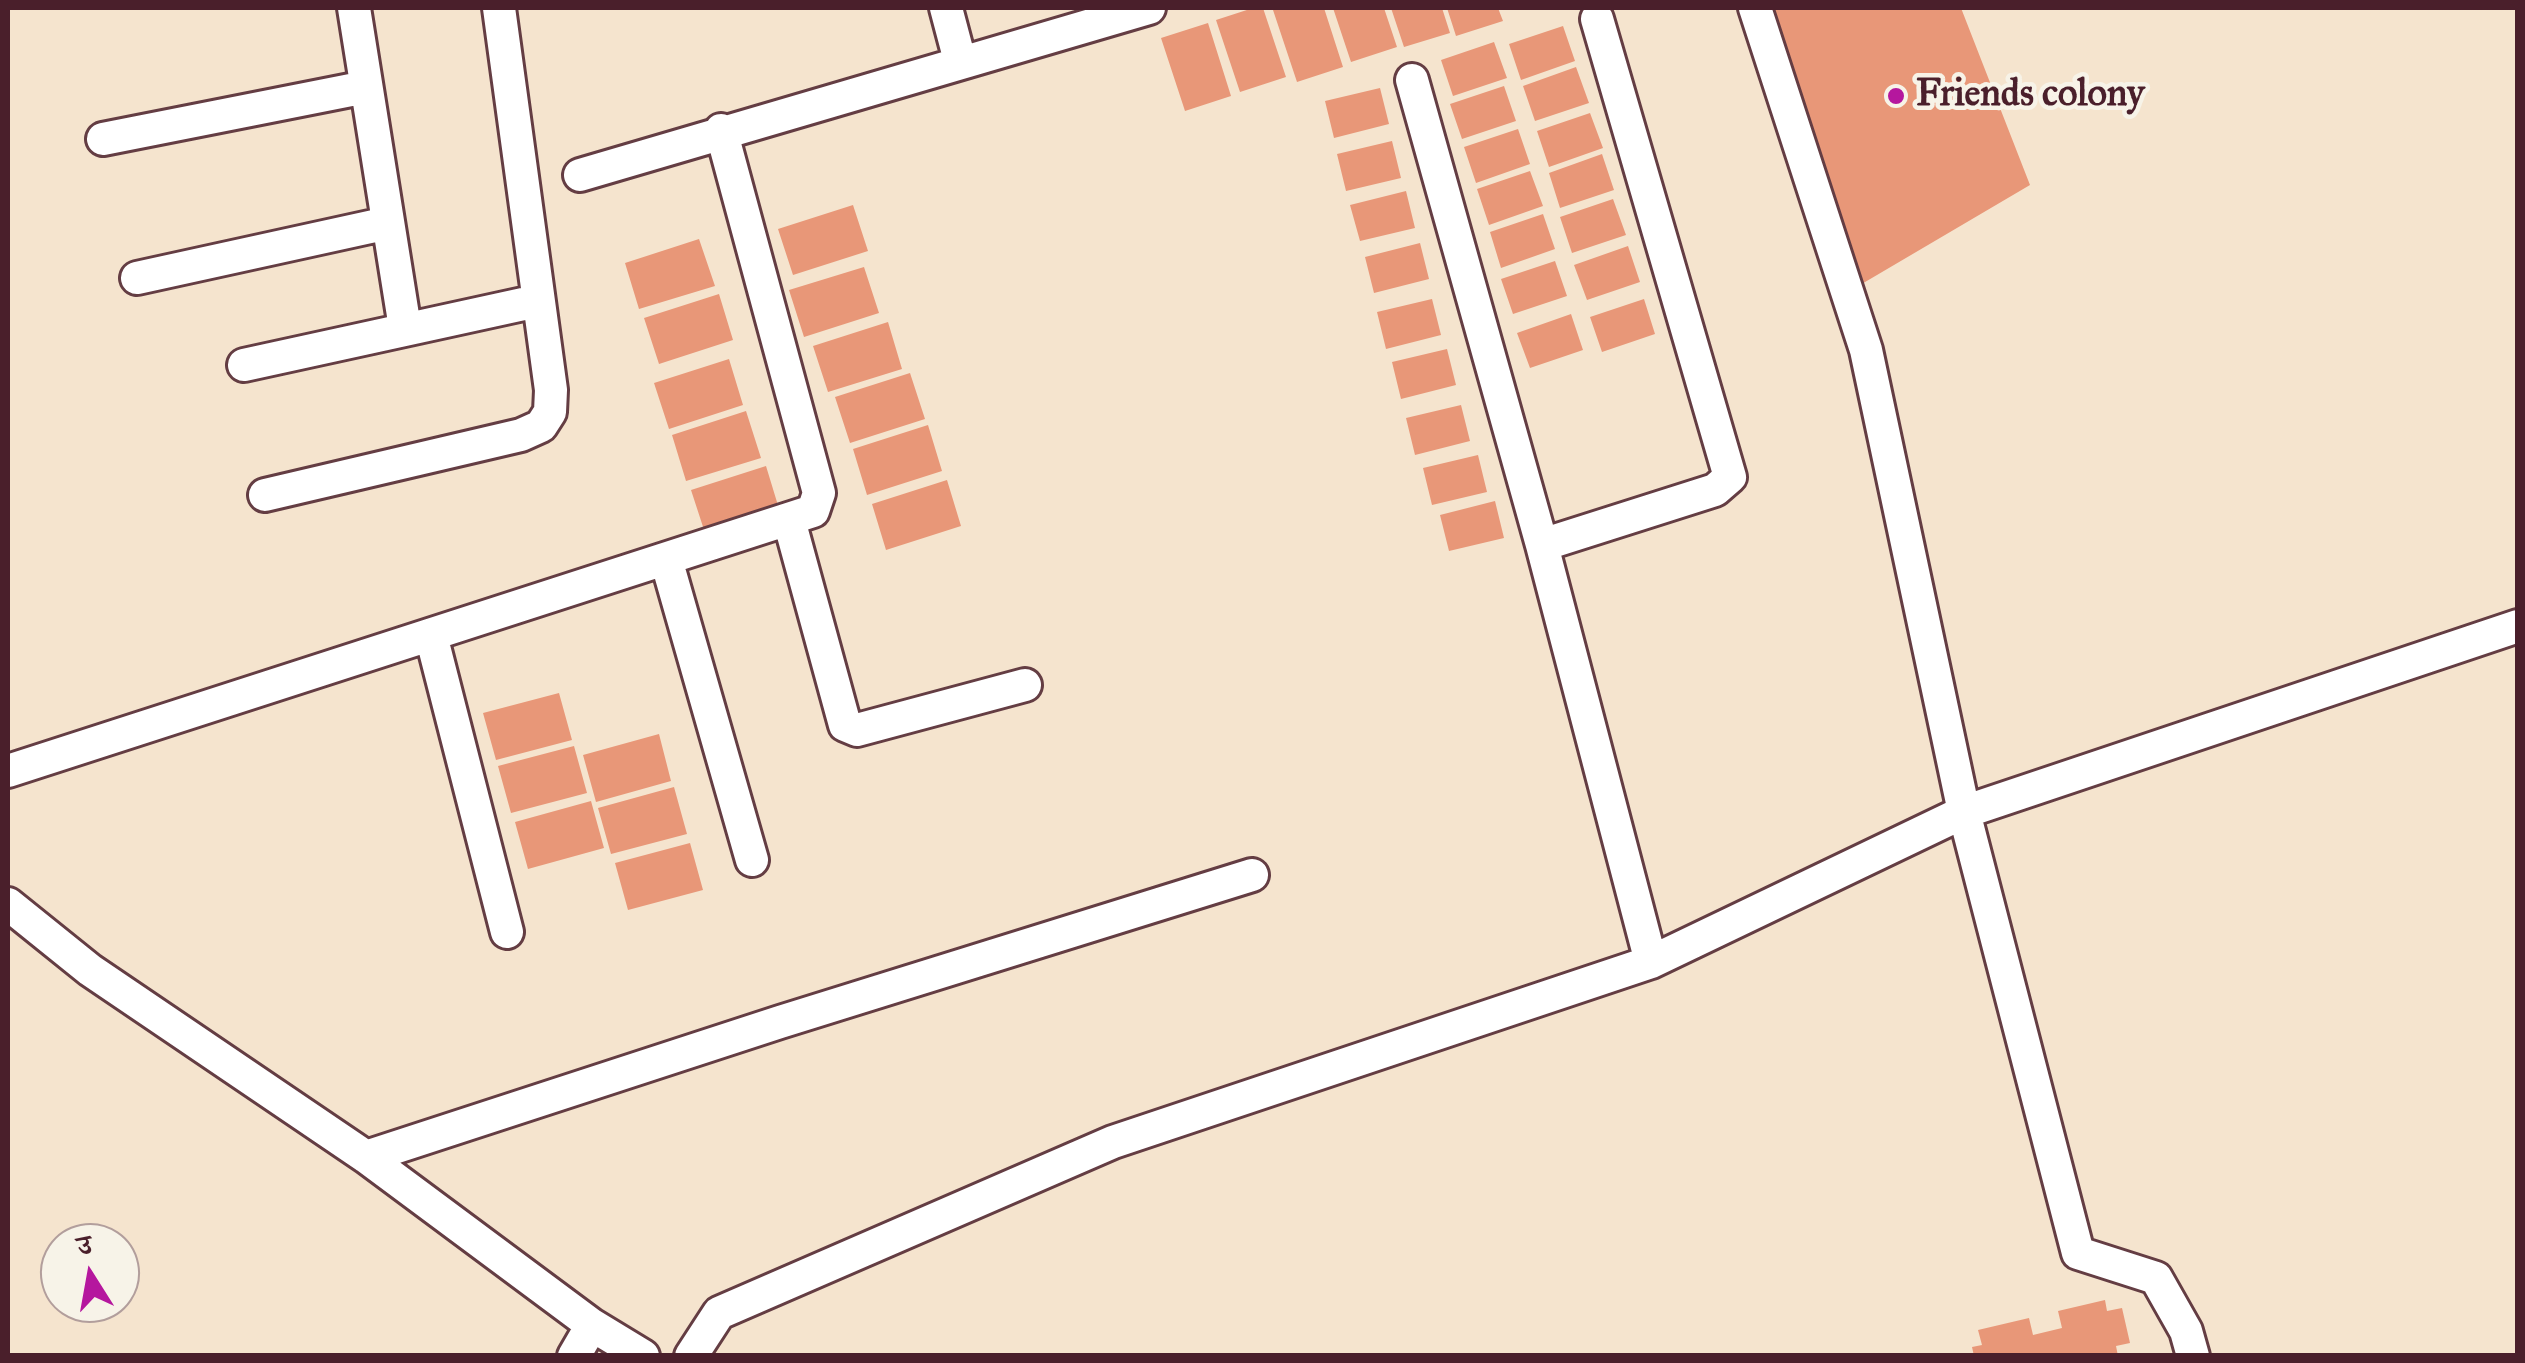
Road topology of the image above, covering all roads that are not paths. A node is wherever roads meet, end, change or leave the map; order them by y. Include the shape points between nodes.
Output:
1 (354, 8) edge
2 (498, 8) edge
3 (946, 8) edge
4 (1149, 8) edge
5 (1755, 8) edge
6 (1597, 19) dead end
7 (960, 61) junction
8 (1412, 80) dead end
9 (366, 88) junction
10 (722, 130) junction
11 (103, 139) dead end
12 (580, 175) dead end
13 (388, 223) junction
14 (137, 278) dead end
15 (537, 300) junction
16 (405, 328) junction
17 (244, 366) dead end
18 (266, 495) dead end
19 (789, 520) junction
20 (1542, 544) junction
21 (666, 560) junction
22 (2518, 626) edge
23 (431, 635) junction
24 (1024, 685) dead end
25 (8, 771) edge
26 (1964, 812) junction
27 (752, 860) dead end
28 (1252, 875) dead end
29 (8, 904) edge
30 (507, 932) dead end
31 (1651, 962) junction
32 (366, 1158) junction
33 (592, 1325) junction
34 (574, 1356) edge
35 (642, 1356) edge
36 (691, 1356) edge
37 (2193, 1356) edge

1 - 9 street
2 - 15 street
3 - 7 street
4 - 7 street
5 - 26 street via 1866,350
6 - 20 street via 1730,477 1715,490
7 - 10 street
8 - 20 street
9 - 11 street
9 - 13 street
10 - 12 street
10 - 19 street via 819,493 813,511
13 - 14 street
13 - 16 street
15 - 16 street
15 - 18 street via 552,390 541,426
16 - 17 street
19 - 21 street
19 - 24 street via 845,726 858,730
20 - 31 street
21 - 23 street
21 - 27 street
22 - 26 street
23 - 25 street
23 - 30 street
26 - 31 street
26 - 37 street via 2078,1253 2156,1278
28 - 32 street
29 - 32 street via 90,970
31 - 36 street via 1113,1142 718,1313
32 - 33 street
33 - 34 street
33 - 35 street

